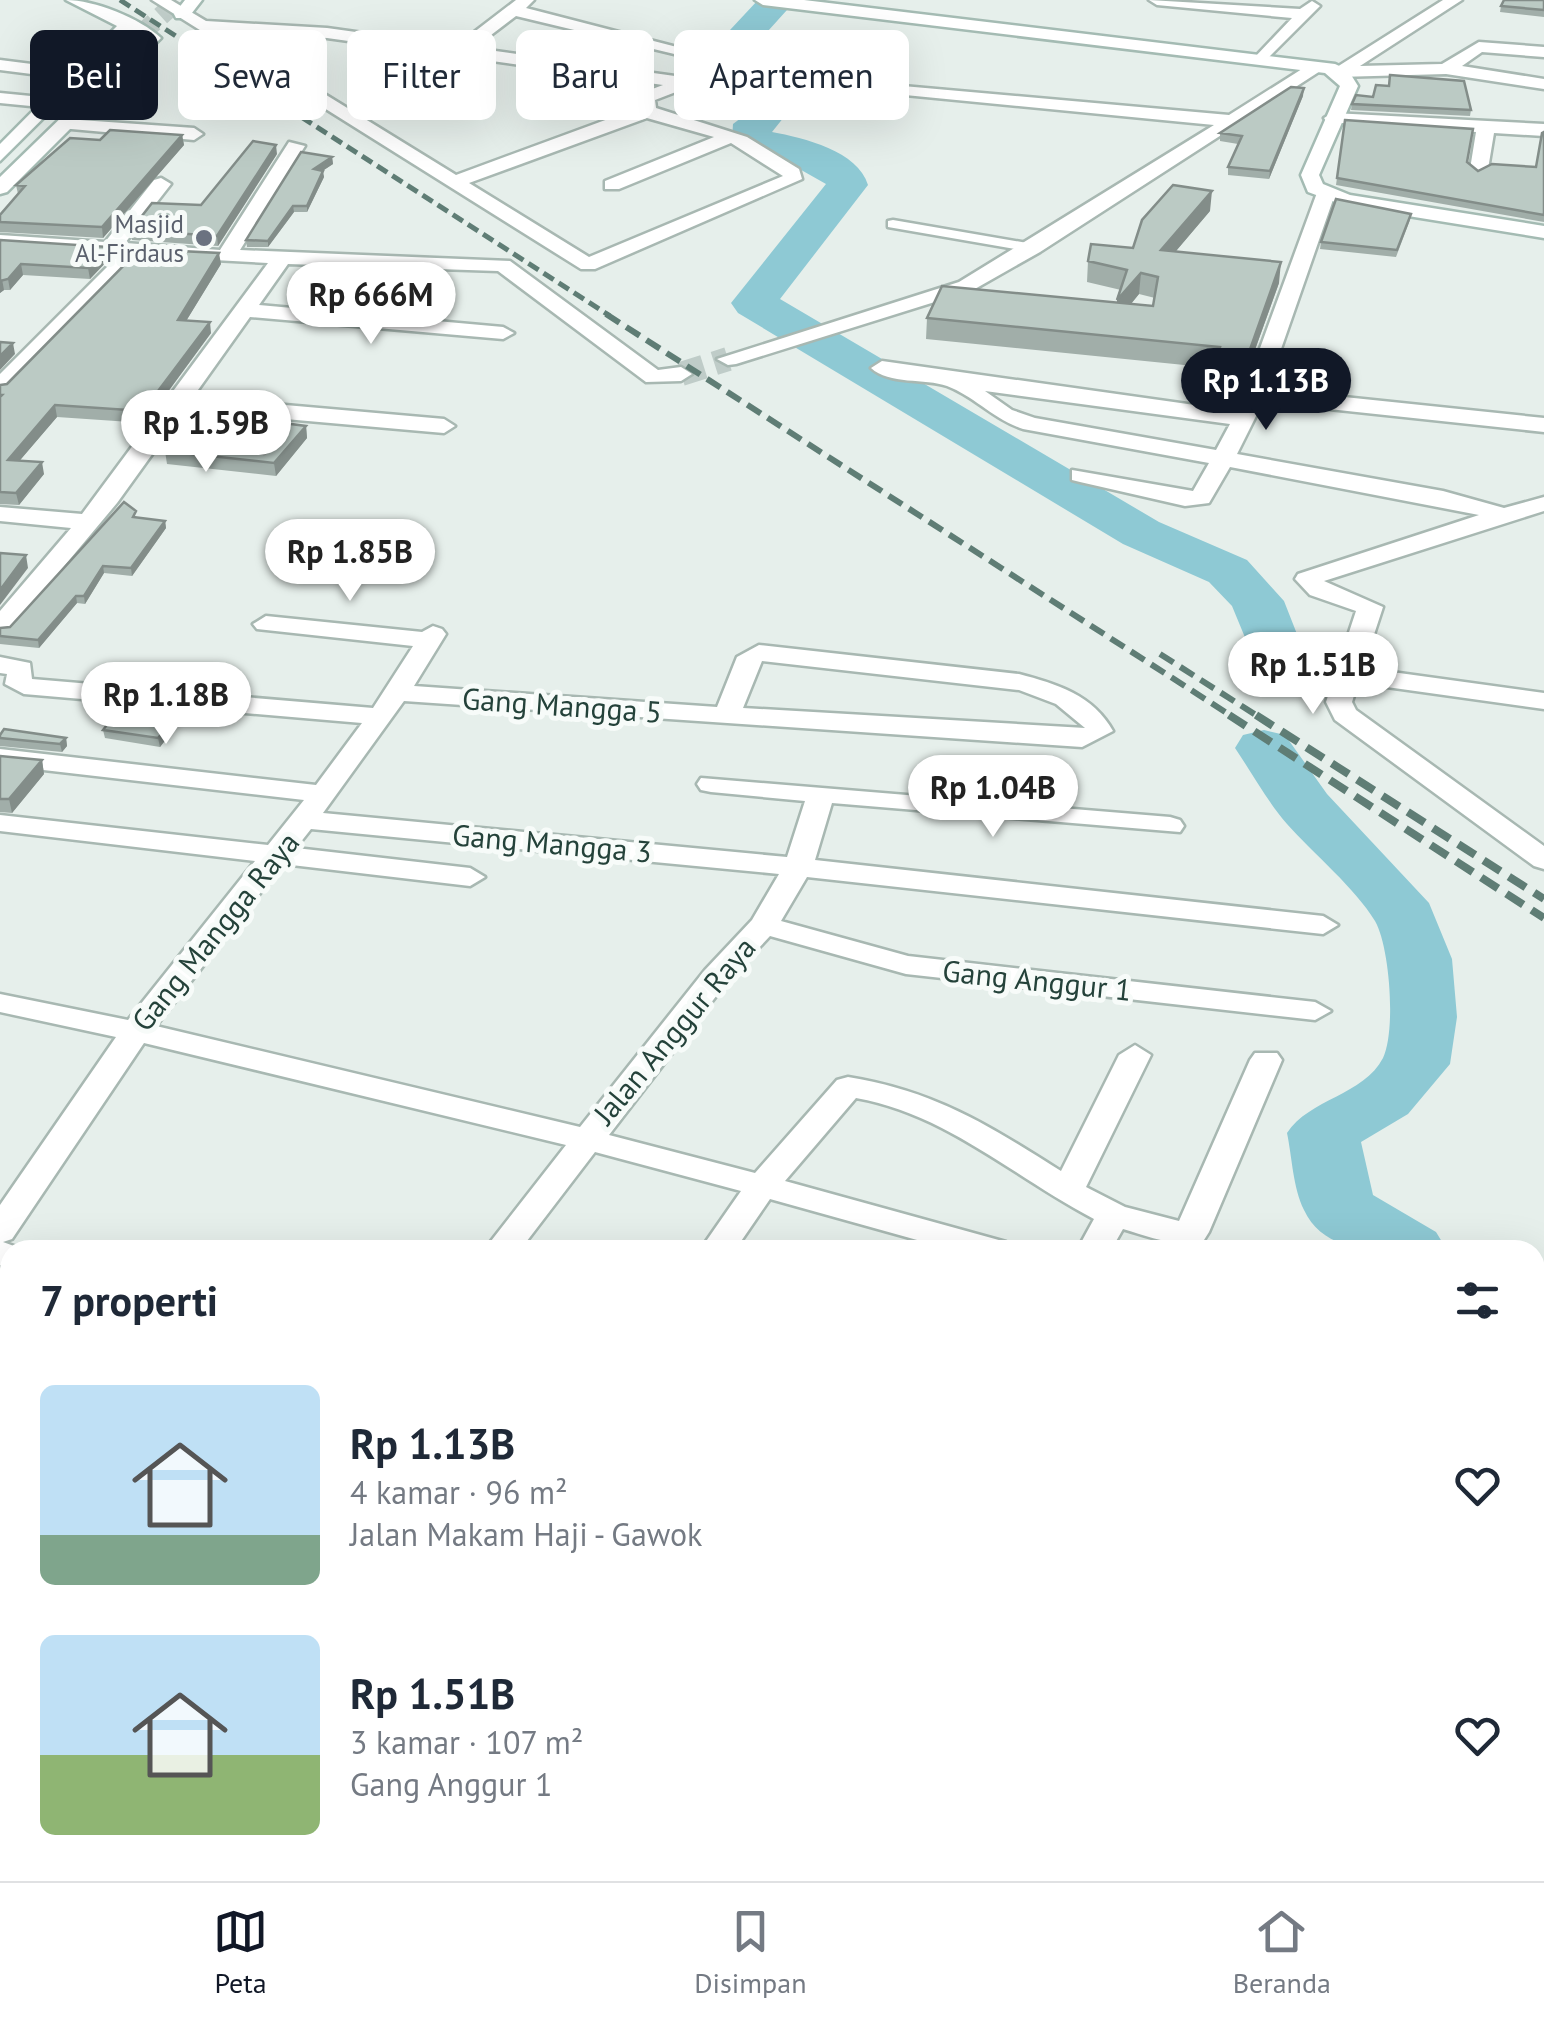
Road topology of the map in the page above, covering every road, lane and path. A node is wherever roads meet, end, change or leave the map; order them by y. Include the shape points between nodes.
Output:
1 (74, 0) edge
2 (764, 0) edge
3 (1157, 0) edge
4 (1454, 0) edge
5 (178, 4) edge
6 (519, 5) edge
7 (1311, 7) edge
8 (200, 26) junction
9 (579, 26) junction
10 (134, 30) edge
11 (487, 30) edge
12 (572, 30) edge
13 (347, 35) edge
14 (674, 49) edge
15 (1544, 52) edge
16 (1264, 58) junction
17 (0, 66) edge
18 (30, 69) edge
19 (1328, 69) junction
20 (1446, 69) junction
21 (654, 78) edge
22 (1544, 84) edge
23 (909, 90) edge
24 (654, 94) edge
25 (0, 98) edge
26 (30, 101) edge
27 (654, 113) edge
28 (1333, 118) junction
29 (36, 120) edge
30 (48, 120) edge
31 (70, 120) edge
32 (621, 120) edge
33 (1230, 122) junction
34 (66, 124) junction
35 (1486, 126) junction
36 (1544, 130) edge
37 (194, 134) dead end
38 (731, 138) junction
39 (296, 146) dead end
40 (0, 155) edge
41 (1480, 169) edge
42 (0, 171) edge
43 (451, 183) junction
44 (161, 184) dead end
45 (612, 185) dead end
46 (0, 188) edge
47 (1326, 194) junction
48 (893, 224) dead end
49 (1544, 232) edge
50 (0, 241) edge
51 (1033, 248) junction
52 (110, 250) junction
53 (134, 251) junction
54 (226, 256) junction
55 (282, 258) junction
56 (243, 310) junction
57 (503, 333) dead end
58 (728, 359) tunnel mouth
59 (882, 368) dead end
60 (681, 374) tunnel mouth
61 (5, 377) edge
62 (955, 381) junction
63 (1254, 394) junction
64 (181, 403) junction
65 (1245, 419) junction
66 (1544, 425) edge
67 (444, 426) dead end
68 (1222, 458) junction
69 (1080, 475) dead end
70 (1544, 504) edge
71 (0, 514) edge
72 (1504, 516) junction
73 (88, 522) junction
74 (266, 624) dead end
75 (0, 626) edge
76 (0, 665) edge
77 (1352, 674) junction
78 (1544, 701) edge
79 (390, 705) junction
80 (726, 718) junction
81 (0, 757) edge
82 (710, 784) dead end
83 (325, 794) junction
84 (820, 797) junction
85 (306, 820) junction
86 (0, 823) edge
87 (1170, 826) dead end
88 (276, 854) junction
89 (1543, 858) edge
90 (798, 867) junction
91 (470, 877) dead end
92 (1323, 925) dead end
93 (764, 926) junction
94 (0, 1003) edge
95 (1315, 1011) dead end
96 (137, 1030) junction
97 (1135, 1055) dead end
98 (1266, 1060) dead end
99 (586, 1137) junction
100 (761, 1186) junction
101 (1066, 1194) junction
102 (1113, 1215) junction
103 (0, 1232) edge
104 (509, 1240) edge
105 (724, 1240) edge
106 (958, 1240) edge
107 (1099, 1240) edge

1 - 10 street
2 - 16 street
3 - 7 street
4 - 19 street
5 - 8 street
6 - 9 street
6 - 11 street
7 - 16 street
8 - 13 street
8 - 43 street
9 - 12 street
9 - 14 street
15 - 20 street via 1479,47
16 - 19 street
17 - 18 street
19 - 20 street
19 - 28 street via 1349,86
19 - 33 street
20 - 22 street
21 - 24 street via 678,82
23 - 33 street
25 - 26 street
27 - 38 street via 677,126
28 - 35 street
28 - 47 street via 1310,174
29 - 40 street
30 - 42 street
31 - 34 street
32 - 43 street
33 - 51 street
34 - 37 street
34 - 46 street
35 - 36 street
35 - 41 street
38 - 43 street via 782,165 792,179 597,264 584,263
38 - 45 street
39 - 54 street
44 - 52 street
47 - 49 street
47 - 63 street
48 - 51 lane
50 - 52 street
51 - 58 street via 949,293
52 - 53 street
53 - 54 street
53 - 61 street
54 - 55 street
55 - 56 street
55 - 60 street via 503,265 654,377
56 - 57 street
56 - 64 street
59 - 62 street
62 - 65 street
62 - 68 street via 1004,415 1031,424
63 - 65 street
63 - 66 street
64 - 67 street
64 - 73 street via 161,443
65 - 68 street
68 - 69 street via 1194,500
68 - 72 street via 1443,498
70 - 72 street
71 - 73 street
72 - 77 street via 1308,579 1319,590 1370,607
73 - 75 street
74 - 79 street, Gang Mangga Raya via 432,637
76 - 79 street, Gang Mangga 5 via 21,669 18,684 24,686
77 - 78 street
77 - 89 street via 1339,702 1344,714
79 - 80 street, Gang Mangga 5
79 - 83 street, Gang Mangga Raya
80 - 80 street, Gang Mangga 5 via 1082,738 1100,731 1054,692 1019,682 759,653 750,657
81 - 83 street
82 - 84 street
83 - 85 street, Gang Mangga Raya
84 - 87 street
84 - 90 street, Jalan Anggur Raya
85 - 88 street, Gang Mangga Raya
85 - 90 street, Gang Mangga 3
86 - 88 street
88 - 91 street
88 - 96 street, Gang Mangga Raya
90 - 92 street, Gang Mangga 3
90 - 93 street, Jalan Anggur Raya
93 - 95 street, Gang Anggur 1 via 906,965
93 - 99 street, Jalan Anggur Raya
94 - 96 street
96 - 99 street
96 - 103 street, Gang Mangga Raya
97 - 101 street
98 - 102 street via 1192,1232
99 - 100 street
99 - 104 street, Jalan Anggur Raya
100 - 101 street via 848,1087 926,1102
100 - 105 street
100 - 106 street
101 - 102 street
102 - 107 street

